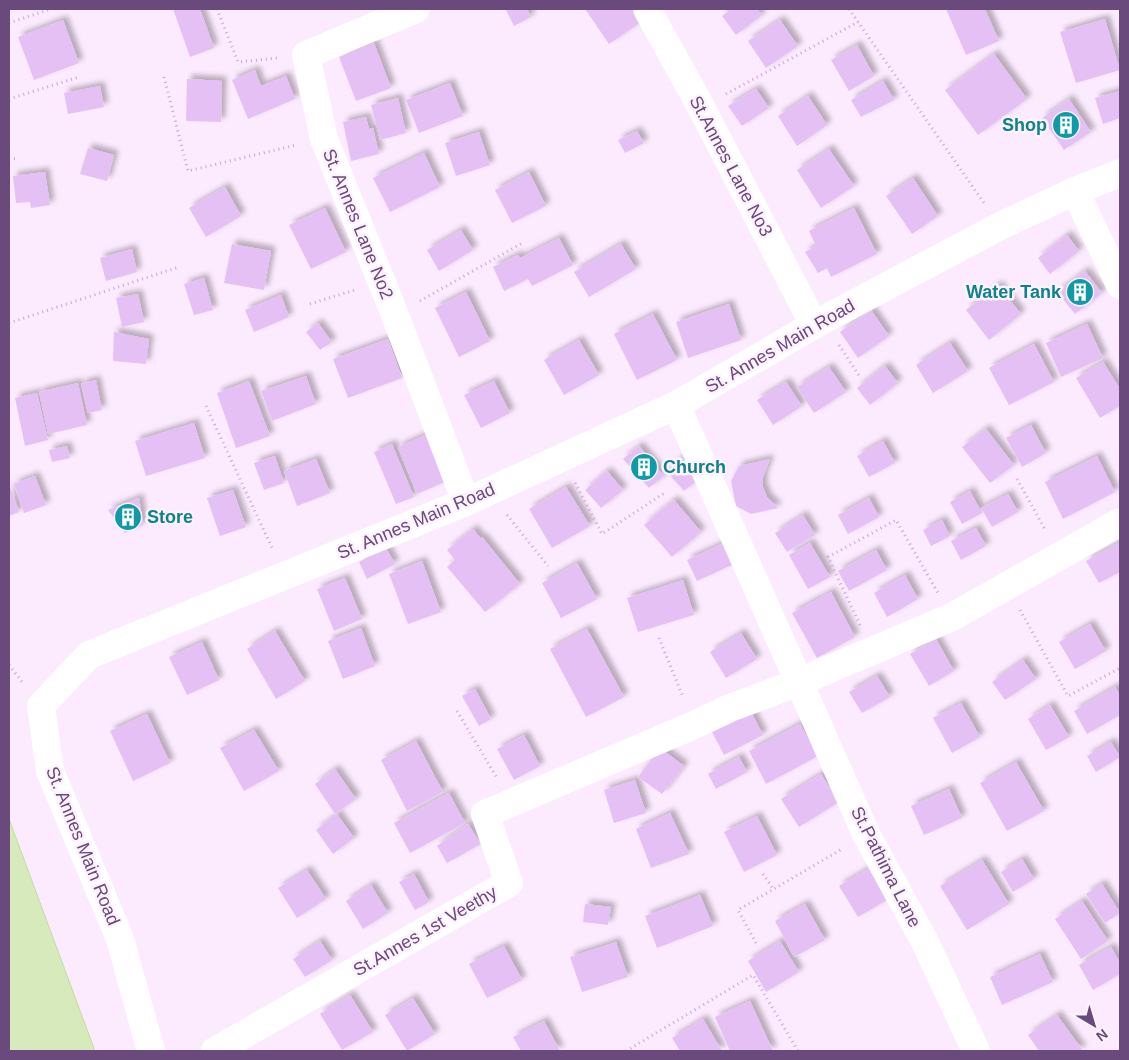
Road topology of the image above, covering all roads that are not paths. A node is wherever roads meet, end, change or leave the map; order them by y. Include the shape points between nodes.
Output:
1 (416, 9) edge
2 (647, 9) edge
3 (1120, 173) edge
4 (1075, 191) junction
5 (1120, 285) edge
6 (818, 322) junction
7 (676, 405) junction
8 (477, 497) junction
9 (1120, 522) edge
10 (799, 682) junction
11 (151, 1051) edge
12 (215, 1051) edge
13 (976, 1051) edge

1 - 8 street, St. Annes Lane No2 via 306,55 324,139 395,315
2 - 6 street, St.Annes Lane No3
3 - 4 street, St. Annes Main Road
4 - 5 street
4 - 6 street, St. Annes Main Road via 1000,226
6 - 7 street, St. Annes Main Road
7 - 8 street, St. Annes Main Road
7 - 10 street, St.Pathima Lane
8 - 11 street, St. Annes Main Road via 89,655 41,706 50,771 120,939
9 - 10 street, St.Annes 1st Veethy via 952,617
10 - 12 street, St.Annes 1st Veethy via 730,708 485,814 509,883
10 - 13 street, St.Pathima Lane via 866,834 924,940

